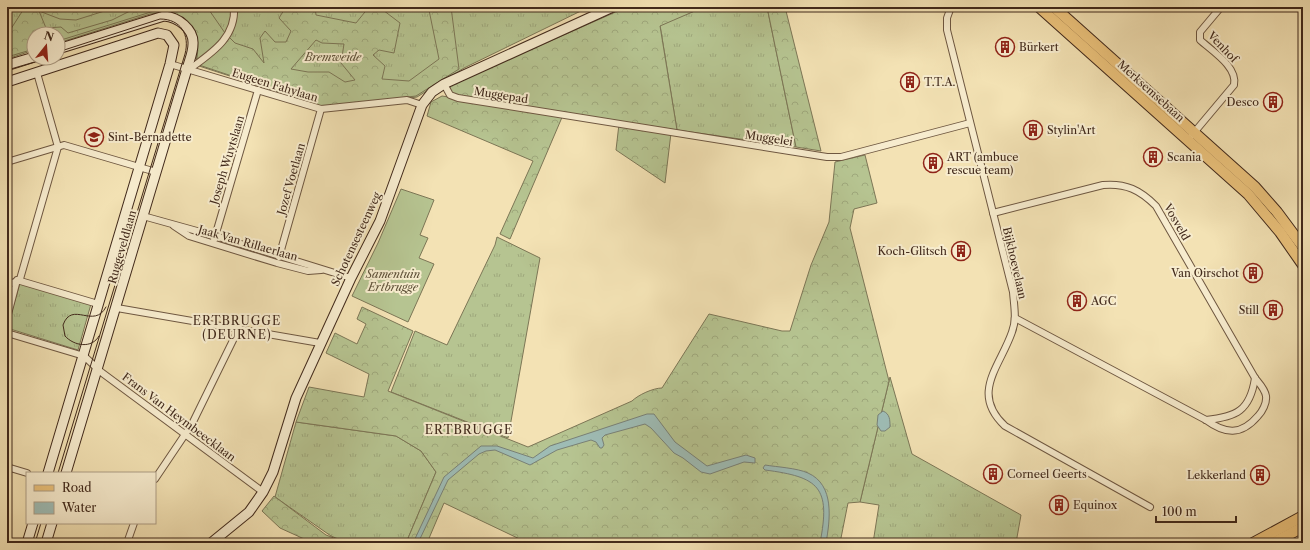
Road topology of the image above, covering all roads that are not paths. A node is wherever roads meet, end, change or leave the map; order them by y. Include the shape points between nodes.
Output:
1 (234, 7) edge
2 (613, 7) edge
3 (951, 7) edge
4 (1039, 7) edge
5 (1054, 7) edge
6 (1221, 7) edge
7 (66, 46) edge
8 (26, 59) edge
9 (170, 64) junction
10 (7, 65) edge
11 (189, 69) junction
12 (37, 73) junction
13 (7, 82) edge
14 (444, 84) junction
15 (258, 90) junction
16 (422, 105) junction
17 (321, 109) junction
18 (563, 114) joint
19 (970, 124) junction
20 (1191, 136) junction
21 (58, 147) junction
22 (7, 162) edge
23 (139, 166) junction
24 (156, 172) junction
25 (1251, 191) junction
26 (993, 213) junction
27 (143, 216) junction
28 (170, 224) junction
29 (215, 236) junction
30 (213, 243) junction
31 (1303, 247) edge
32 (280, 255) junction
33 (277, 263) junction
34 (1303, 265) edge
35 (324, 269) junction
36 (351, 278) junction
37 (13, 281) edge
38 (96, 304) junction
39 (117, 308) junction
40 (7, 317) edge
41 (1015, 318) junction
42 (239, 328) junction
43 (7, 333) edge
44 (320, 343) junction
45 (84, 356) junction
46 (98, 369) junction
47 (1255, 378) junction
48 (1206, 420) junction
49 (184, 434) junction
50 (7, 467) edge
51 (48, 472) edge
52 (66, 472) edge
53 (26, 473) edge
54 (156, 477) edge
55 (263, 492) junction
56 (1150, 507) dead end
57 (1303, 516) edge
58 (33, 524) edge
59 (52, 524) edge
60 (134, 524) edge
61 (1303, 527) edge
62 (27, 543) edge
63 (46, 543) edge
64 (127, 543) edge
65 (211, 543) edge
66 (1253, 543) edge
67 (1273, 543) edge

1 - 11 street via 233,22 226,39
2 - 14 street, Schotensesteenweg
3 - 19 street, Bijkhoevelaan via 947,18 947,30
4 - 20 main road, Merksemsebaan
5 - 20 main road, Merksemsebaan
6 - 20 street, Venhof via 1200,32 1200,40 1232,69 1236,79 1234,85
7 - 11 street, Ruggeveldlaan via 160,16 173,18 187,28 193,41
8 - 10 street
9 - 11 street, Eugeen Fahylaan
9 - 12 street, Ruggeveldlaan via 174,45 169,37 158,33
9 - 23 street, Ruggeveldlaan
11 - 15 street, Eugeen Fahylaan
11 - 24 street, Ruggeveldlaan
12 - 13 street
12 - 21 street
14 - 16 street, Schotensesteenweg via 432,92
14 - 18 street, Muggepad via 450,95 458,98
15 - 17 street, Eugeen Fahylaan
15 - 29 street, Joseph Wuytslaan
16 - 17 street, Eugeen Fahylaan via 407,100
16 - 36 street, Schotensesteenweg via 380,221
17 - 32 street, Jozef Voetlaan
18 - 19 street, Muggelei via 829,158
19 - 26 street, Bijkhoevelaan
20 - 25 main road, Merksemsebaan
21 - 22 street
21 - 23 street via 64,145
21 - 37 street via 20,279
23 - 24 street
23 - 38 street, Ruggeveldlaan
24 - 27 street, Ruggeveldlaan
25 - 31 main road, Merksemsebaan via 1277,212
25 - 34 main road, Merksemsebaan
26 - 41 street, Bijkhoevelaan via 1014,292
26 - 47 street, Vosveld via 1103,185 1128,186 1140,192 1156,206
27 - 28 street, Jaak Van Rillaerlaan
27 - 39 street, Ruggeveldlaan
28 - 29 street, Jaak Van Rillaerlaan
28 - 30 street, Jaak Van Rillaerlaan via 189,236
29 - 30 street, Joseph Wuytslaan
29 - 32 street, Jaak Van Rillaerlaan
30 - 33 street, Jaak Van Rillaerlaan
32 - 33 street, Jozef Voetlaan
32 - 35 street, Jaak Van Rillaerlaan
33 - 35 street, Jaak Van Rillaerlaan via 308,271
35 - 36 street, Jaak Van Rillaerlaan
36 - 44 street, Schotensesteenweg
37 - 38 street
37 - 40 street
38 - 45 street, Ruggeveldlaan
39 - 42 street
39 - 46 street, Ruggeveldlaan
41 - 48 street, Vosveld
41 - 56 street, Bijkhoevelaan via 1012,331 989,381 988,394 997,419 1005,426
42 - 44 street
42 - 49 street via 192,424
43 - 45 street
44 - 55 street, Schotensesteenweg via 296,398 273,472
45 - 46 street, Frans Van Heymbeecklaan
45 - 51 street, Ruggeveldlaan
46 - 49 street, Frans Van Heymbeecklaan
46 - 52 street, Ruggeveldlaan
47 - 48 street via 1249,398 1235,414
47 - 48 street, Vosveld via 1266,396 1262,412 1253,422 1244,429 1226,431 1216,428
49 - 54 street
49 - 55 street, Frans Van Heymbeecklaan
50 - 53 street
55 - 65 street, Schotensesteenweg via 249,512
57 - 66 main road
58 - 62 street
59 - 63 street
60 - 64 street
61 - 67 main road

